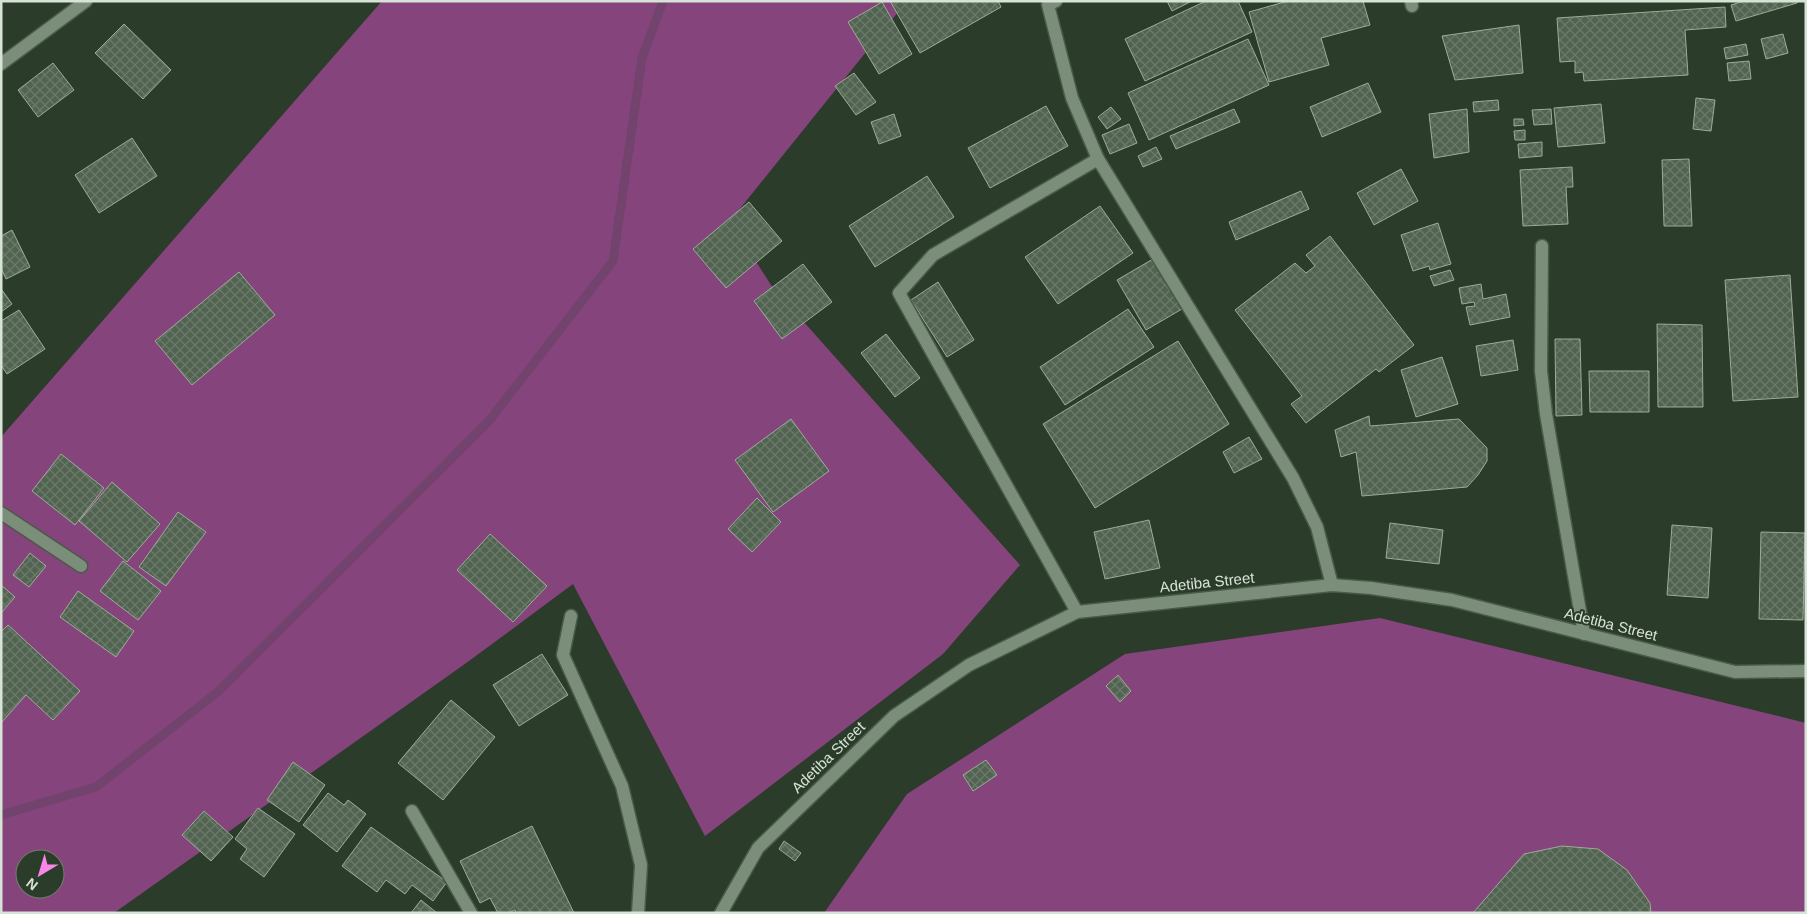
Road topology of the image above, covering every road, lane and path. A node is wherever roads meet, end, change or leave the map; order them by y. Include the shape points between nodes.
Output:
1 (86, 1) edge
2 (1056, 1) edge
3 (1, 64) edge
4 (1098, 159) junction
5 (1542, 246) dead end
6 (1, 513) edge
7 (81, 566) dead end
8 (1332, 585) junction
9 (1077, 612) junction
10 (571, 616) dead end
11 (1584, 634) junction
12 (1806, 671) edge
13 (412, 811) dead end
14 (471, 913) edge
15 (638, 913) edge
16 (721, 913) edge

1 - 3 street
2 - 4 street via 1048,5 1072,98
4 - 8 street via 1293,478 1316,527
4 - 9 street via 933,255 899,293
5 - 11 street via 1541,371
6 - 7 street
8 - 9 street, Adetiba Street
8 - 11 street, Adetiba Street via 1452,600
9 - 16 street, Adetiba Street via 969,665 894,716 758,848
10 - 15 street via 562,655 622,786 641,865
11 - 12 street, Adetiba Street via 1735,672
13 - 14 street

